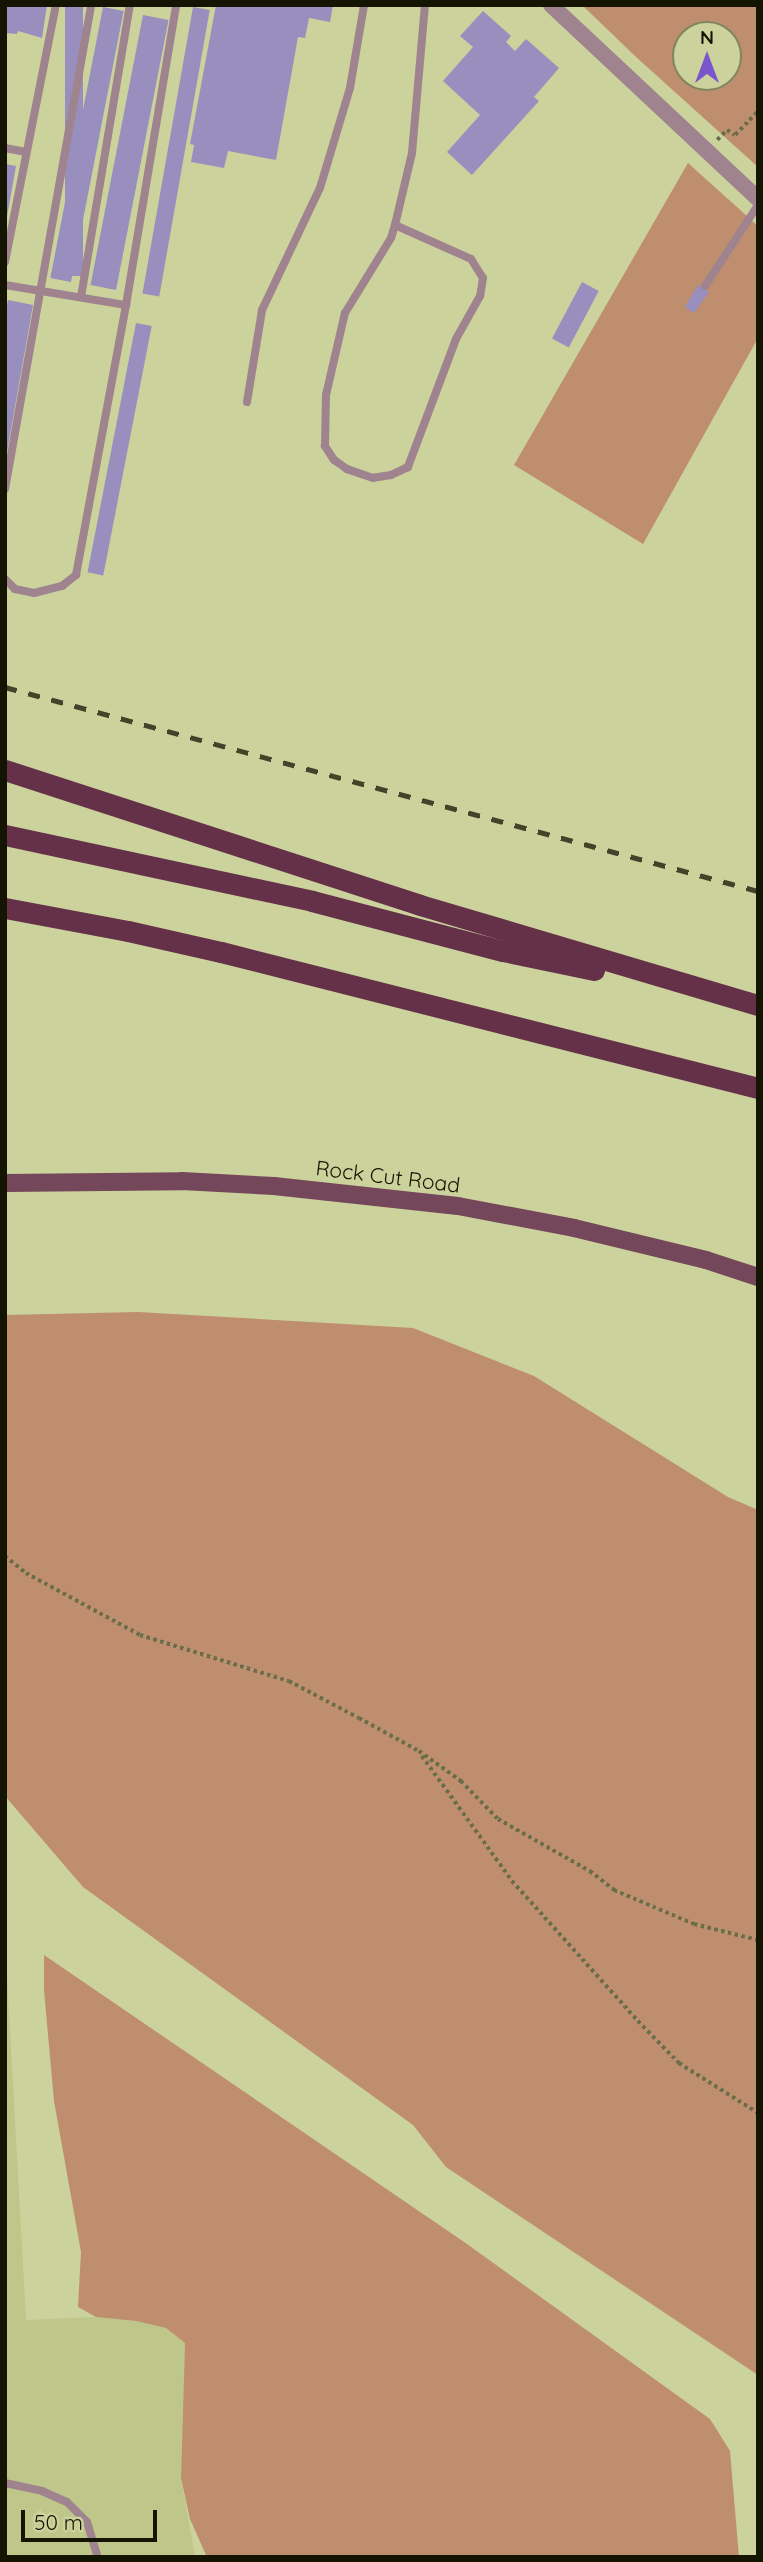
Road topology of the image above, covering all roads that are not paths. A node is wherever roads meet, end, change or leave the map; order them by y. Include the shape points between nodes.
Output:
1 (55, 5) edge
2 (91, 5) edge
3 (130, 5) edge
4 (176, 5) edge
5 (364, 5) edge
6 (425, 5) edge
7 (551, 5) edge
8 (5, 148) edge
9 (26, 152) junction
10 (758, 199) edge
11 (758, 205) edge
12 (395, 225) junction
13 (5, 262) edge
14 (5, 285) edge
15 (705, 286) dead end
16 (43, 290) junction
17 (81, 297) junction
18 (126, 305) junction
19 (247, 402) dead end
20 (5, 489) edge
21 (5, 579) edge
22 (5, 770) edge
23 (5, 835) edge
24 (5, 908) edge
25 (727, 997) junction
26 (758, 1006) edge
27 (758, 1088) edge
28 (5, 1183) edge
29 (758, 1277) edge
30 (5, 2483) edge
31 (99, 2557) edge

1 - 9 lane
2 - 16 lane
3 - 17 lane
4 - 18 lane
5 - 19 lane via 350,88 320,187 262,310
6 - 12 lane via 412,153
7 - 10 street
8 - 9 lane
9 - 13 lane
11 - 15 lane
12 - 12 lane via 345,313 326,395 325,446 347,469 373,478 408,467 456,339 480,296 483,278 471,259
14 - 16 lane
16 - 17 lane
16 - 20 lane
17 - 18 lane
18 - 21 lane via 76,575 62,586 34,593 15,589
22 - 25 highway via 420,905
23 - 25 highway via 312,901 503,951
24 - 27 highway via 128,930
25 - 26 highway
28 - 29 main road, Rock Cut Road via 182,1181 458,1206 574,1228
30 - 31 lane via 43,2491 66,2502 87,2522

